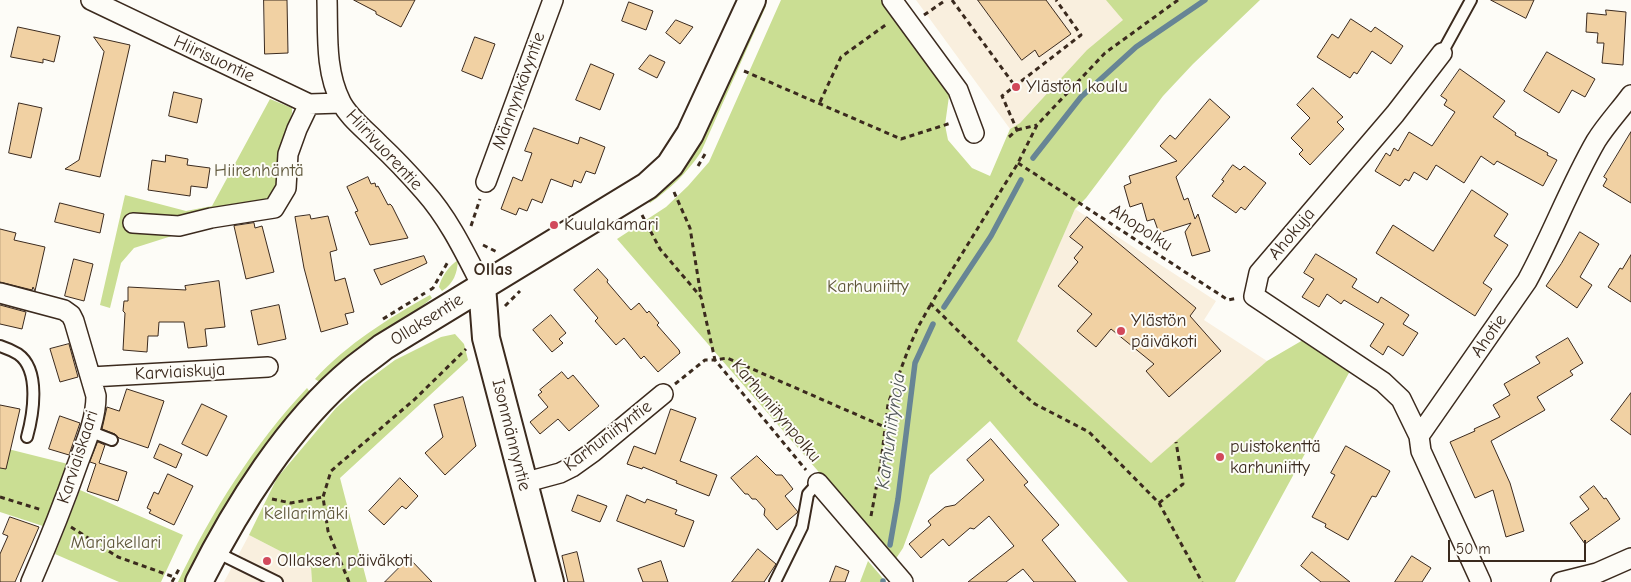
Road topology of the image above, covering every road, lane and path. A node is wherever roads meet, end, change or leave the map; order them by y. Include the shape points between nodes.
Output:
1 (90, 0) edge
2 (327, 0) edge
3 (552, 0) edge
4 (752, 0) edge
5 (946, 0) edge
6 (952, 0) edge
7 (1056, 0) edge
8 (1178, 0) edge
9 (1471, 0) edge
10 (897, 7) edge
11 (922, 17) dead end
12 (1442, 53) joint
13 (743, 70) dead end
14 (1015, 86) junction
15 (1631, 95) edge
16 (820, 102) junction
17 (341, 103) junction
18 (309, 104) junction
19 (971, 125) joint
20 (1038, 125) junction
21 (1017, 130) junction
22 (1009, 137) dead end
23 (1018, 163) junction
24 (486, 182) dead end
25 (674, 192) dead end
26 (642, 215) dead end
27 (132, 224) dead end
28 (480, 243) dead end
29 (504, 254) dead end
30 (482, 286) junction
31 (0, 293) edge
32 (701, 296) junction
33 (1254, 296) junction
34 (932, 304) junction
35 (472, 344) dead end
36 (0, 346) edge
37 (715, 360) junction
38 (268, 367) dead end
39 (91, 377) junction
40 (663, 394) joint
41 (885, 427) junction
42 (89, 432) junction
43 (1419, 436) junction
44 (27, 437) dead end
45 (112, 440) dead end
46 (1176, 442) dead end
47 (523, 483) junction
48 (818, 484) junction
49 (0, 497) edge
50 (323, 497) junction
51 (272, 499) dead end
52 (1159, 503) junction
53 (58, 519) junction
54 (864, 536) junction
55 (215, 551) junction
56 (1631, 558) edge
57 (174, 577) dead end
58 (256, 577) edge
59 (31, 582) edge
60 (199, 582) edge
61 (277, 582) edge
62 (349, 582) edge
63 (550, 582) edge
64 (775, 582) edge
65 (903, 582) edge
66 (1202, 582) edge
67 (1481, 582) edge
68 (1561, 582) edge

1 - 18 street, Hiirisuontie
2 - 17 street, Hiirivuorentie via 332,81
3 - 24 street, Männynkävyntie
4 - 30 street, Ollaksentie via 690,134 670,164 647,186
5 - 11 path
6 - 14 path
7 - 14 path via 1081,35
8 - 20 path via 1105,53
9 - 12 lane, Ahokuja
10 - 16 path via 841,57
10 - 19 street via 958,90
12 - 33 street, Ahokuja via 1395,114 1259,274
13 - 16 path
14 - 21 path via 1002,96
15 - 43 street, Ahotie via 1588,154 1527,281
16 - 19 path via 901,139
17 - 18 street, Hiirisuontie
17 - 30 street, Hiirivuorentie via 426,193 463,248
18 - 27 street via 288,154 286,188 274,208 179,226
20 - 21 path
20 - 23 path
21 - 22 path
23 - 33 path, Ahopolku via 1228,300
23 - 34 path
25 - 32 path via 690,228
26 - 32 path via 660,248
28 - 29 path
30 - 47 street, Isonmännyntie via 486,338
30 - 55 street, Ollaksentie via 384,347 324,397 292,433
31 - 39 street, Karviaiskaari via 64,310 71,315
32 - 37 path
33 - 43 street via 1384,382 1401,399
34 - 41 path via 908,350 888,404
34 - 52 path via 1016,388 1035,404 1089,432
35 - 50 path via 416,399 331,471
36 - 44 lane via 20,355 28,365 33,406
37 - 40 path, Karhuniitynpolku via 705,360
37 - 41 path via 727,358
37 - 48 path, Karhuniitynpolku
38 - 39 street, Karviaiskuja
39 - 42 street, Karviaiskaari via 96,408
40 - 47 street, Karhuniityntie via 572,467
41 - 54 path via 870,522
42 - 45 lane
42 - 53 street, Karviaiskaari
43 - 67 street via 1420,451
46 - 52 path via 1183,484
47 - 63 street, Isonmännyntie
48 - 54 street
48 - 64 lane via 808,494 802,527
49 - 53 path via 38,508
50 - 51 path via 291,503
50 - 62 path via 328,531
52 - 66 path
53 - 57 path via 118,557
53 - 59 street, Karviaiskaari
54 - 65 street
55 - 58 lane
55 - 60 street, Ollaksentie
56 - 68 street via 1597,573
58 - 61 lane

